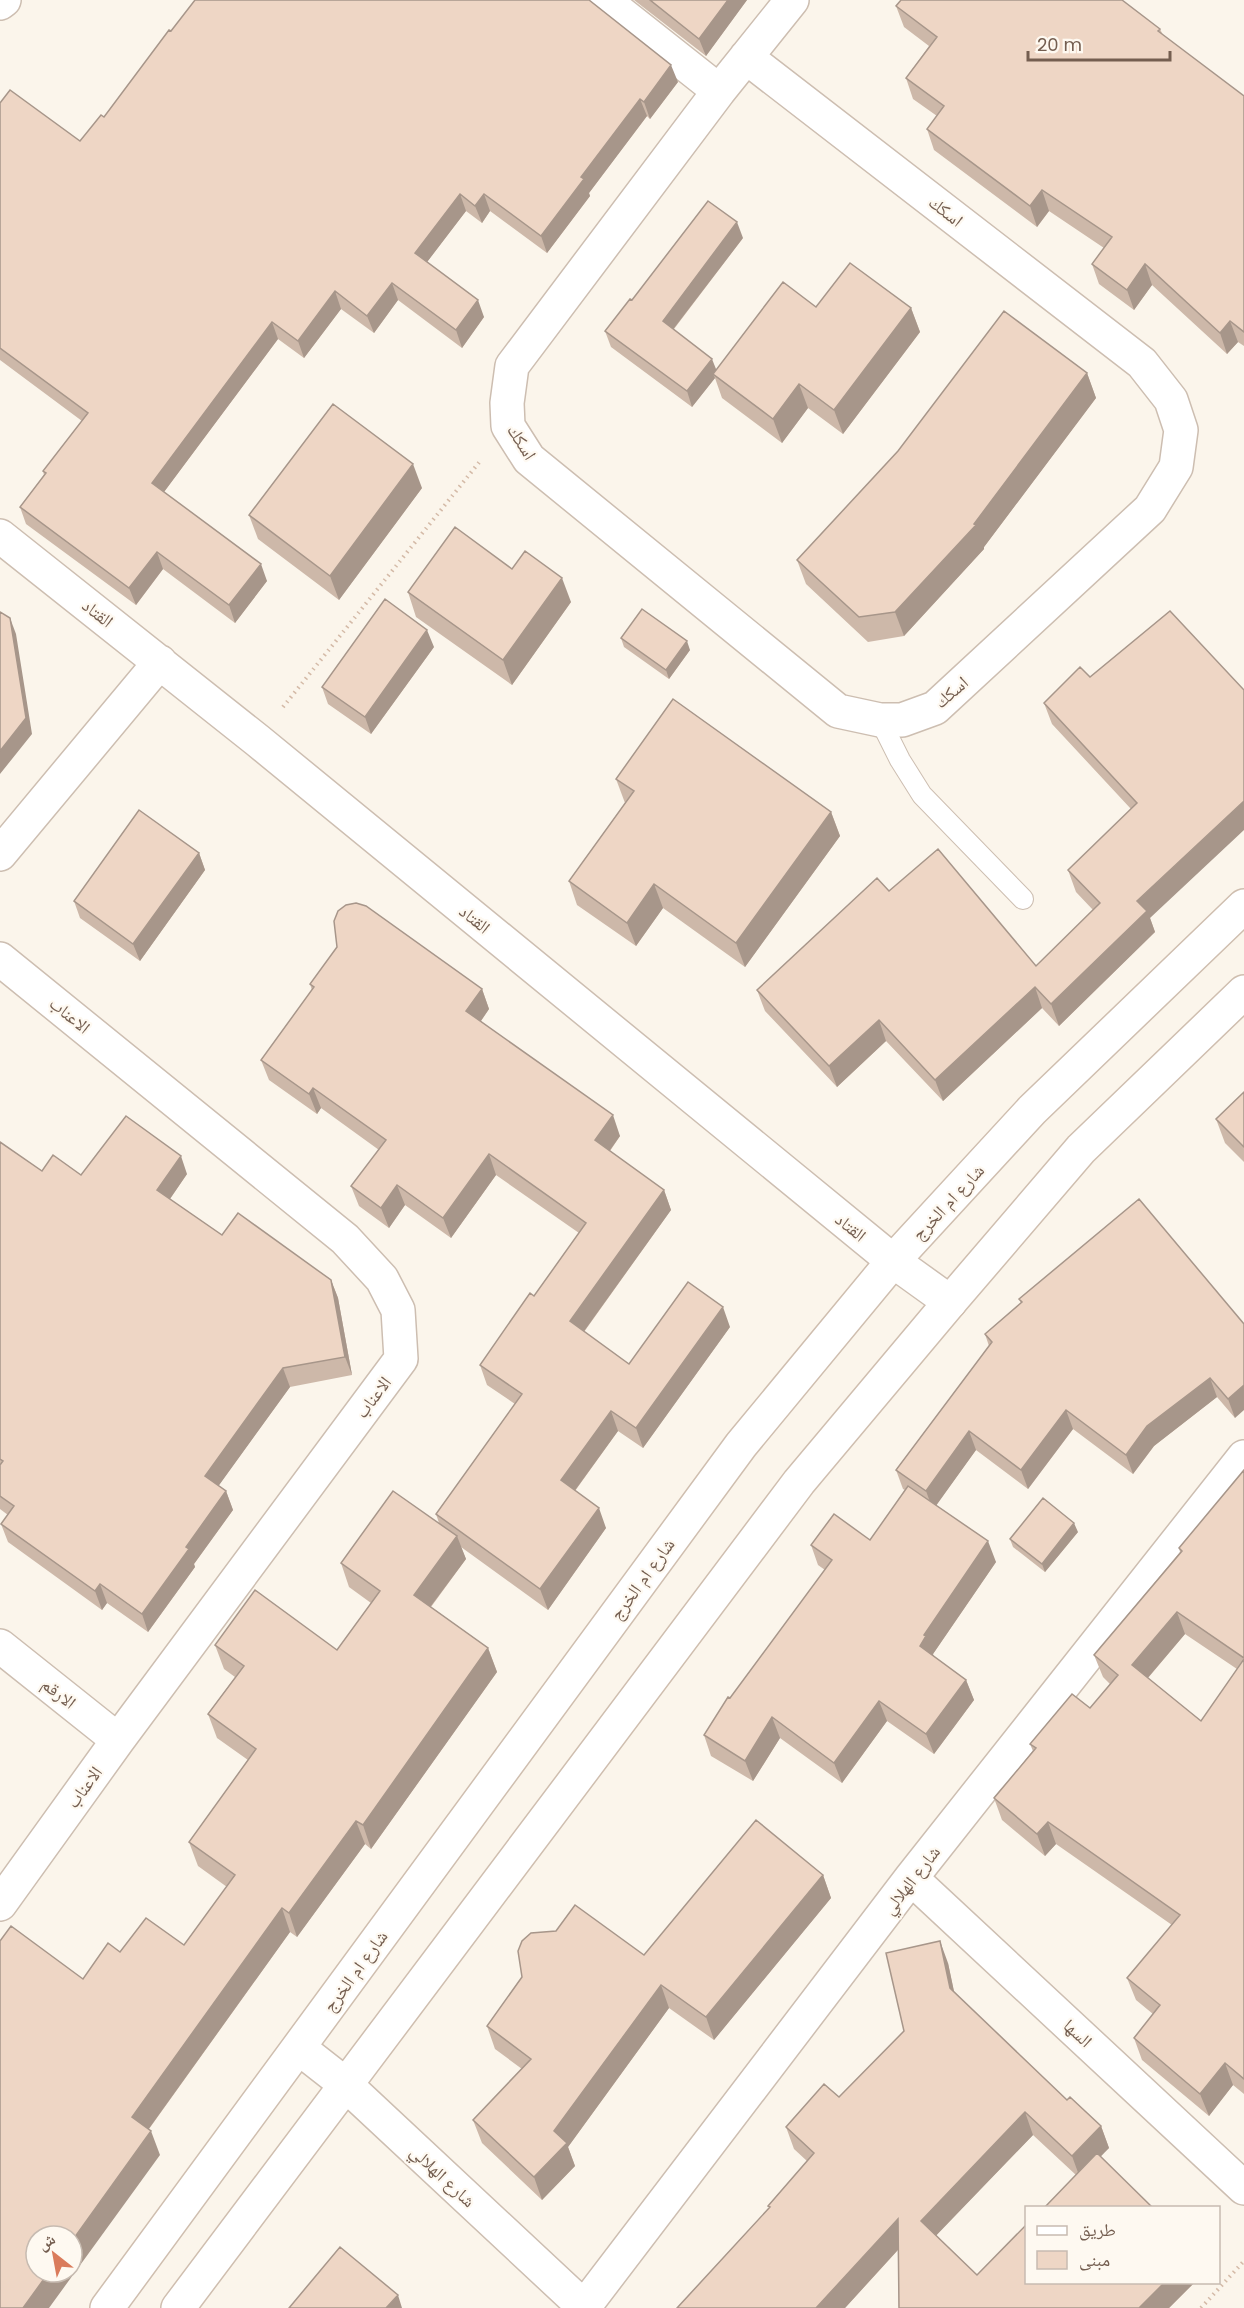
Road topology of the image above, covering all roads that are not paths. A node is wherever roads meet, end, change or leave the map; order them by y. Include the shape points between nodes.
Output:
1 (4, 0) edge
2 (604, 0) edge
3 (792, 0) edge
4 (0, 3) edge
5 (746, 57) junction
6 (719, 91) junction
7 (0, 536) edge
8 (160, 662) junction
9 (880, 720) junction
10 (0, 854) edge
11 (1023, 899) dead end
12 (1244, 906) edge
13 (0, 959) edge
14 (1244, 992) edge
15 (893, 1261) junction
16 (950, 1302) junction
17 (1244, 1457) edge
18 (0, 1646) edge
19 (118, 1740) junction
20 (911, 1878) junction
21 (0, 1904) edge
22 (299, 2048) junction
23 (345, 2084) junction
24 (1244, 2188) edge
25 (107, 2308) edge
26 (178, 2308) edge
27 (584, 2308) edge

1 - 4 street
2 - 6 street
3 - 5 street, اسكك
5 - 6 street, اسكك
5 - 9 street, اسكك via 1142,363 1171,399 1181,430 1176,467 1150,509 935,708 902,720
6 - 9 street, اسكك via 512,366 508,426 529,459 838,711
7 - 8 street, القتاد
8 - 10 street
8 - 15 street, القتاد
9 - 11 lane via 922,795
12 - 15 street, شارع ام الخرج via 1032,1110
13 - 19 street, الاعناب via 345,1239 382,1279 398,1310 401,1359
14 - 16 street via 1082,1149
15 - 16 street, القتاد
15 - 22 street, شارع ام الخرج via 741,1445
16 - 23 street via 799,1482
17 - 20 street, شارع الهلالي
18 - 19 street, الارقم
19 - 21 street, الاعناب
20 - 24 street, السها
20 - 27 street, شارع الهلالي
22 - 23 street, شارع الهلالي
22 - 25 street, شارع ام الخرج
23 - 26 street
23 - 27 street, شارع الهلالي

